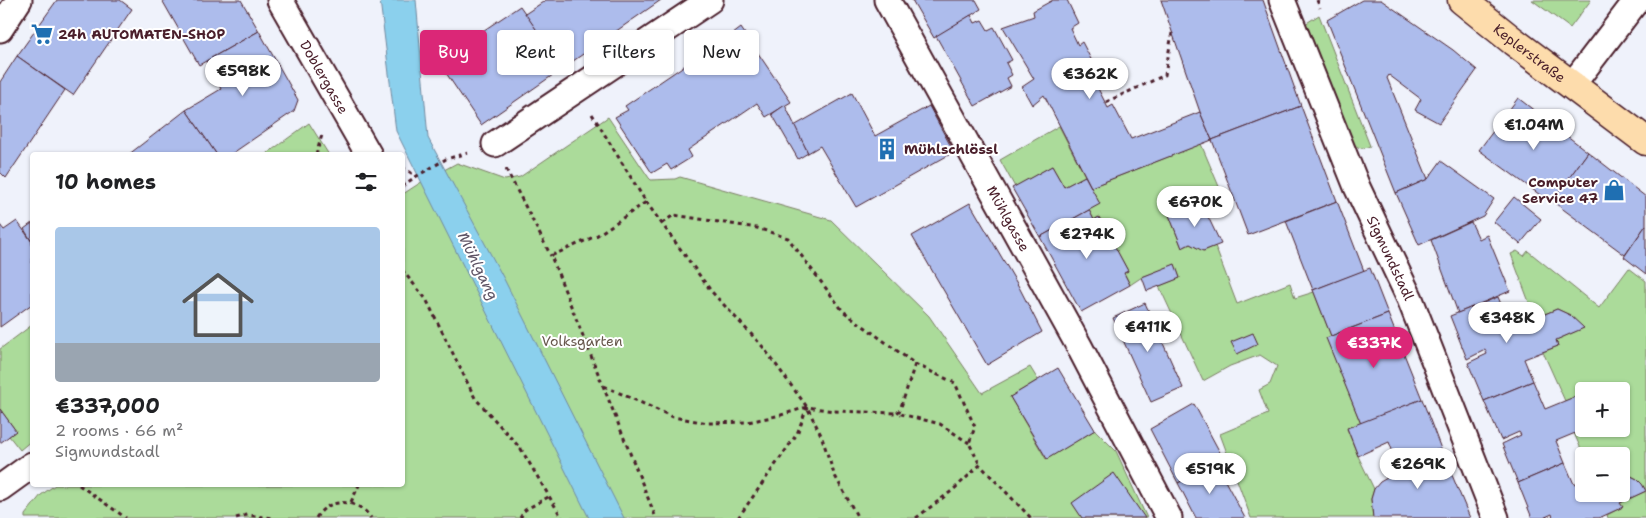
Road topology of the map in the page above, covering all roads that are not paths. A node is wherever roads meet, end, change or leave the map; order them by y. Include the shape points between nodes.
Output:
1 (19, 0) edge
2 (280, 0) edge
3 (710, 0) edge
4 (887, 0) edge
5 (1282, 0) edge
6 (1462, 0) edge
7 (1637, 0) edge
8 (0, 28) edge
9 (1572, 85) junction
10 (1646, 141) edge
11 (495, 144) road end
12 (367, 152) edge
13 (30, 466) edge
14 (0, 488) edge
15 (1169, 518) edge
16 (1496, 518) edge

1 - 8 street
2 - 12 street, Doblergasse
3 - 11 street
4 - 15 street, Mühlgasse via 1079,346
5 - 16 street, Sigmundstadl via 1357,187 1410,300
6 - 9 main road, Keplerstraße
7 - 9 street
9 - 10 main road, Keplerstraße
13 - 14 street

